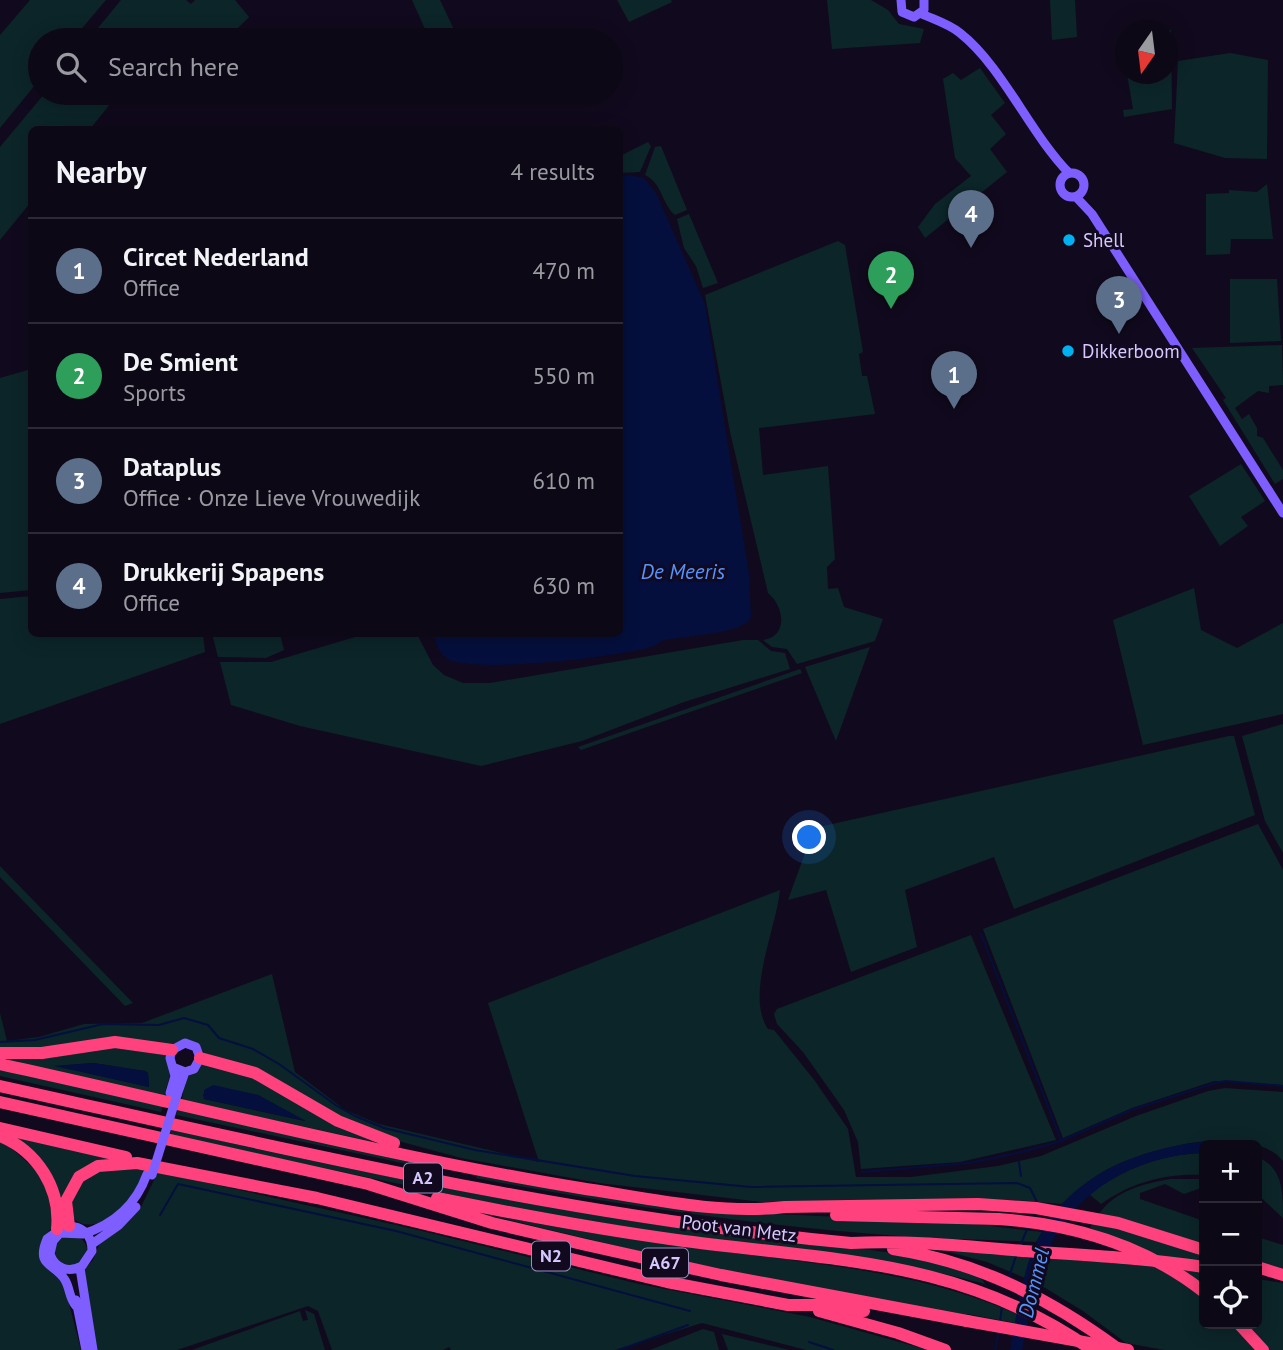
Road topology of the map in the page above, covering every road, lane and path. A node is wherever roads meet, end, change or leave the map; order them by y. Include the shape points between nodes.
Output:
1 (897, 1) edge
2 (924, 7) edge
3 (1065, 175) junction
4 (1079, 194) junction
5 (1283, 513) edge
6 (172, 1050) junction
7 (0, 1053) edge
8 (200, 1058) junction
9 (0, 1064) edge
10 (175, 1068) junction
11 (185, 1072) junction
12 (0, 1086) edge
13 (174, 1094) junction
14 (0, 1102) edge
15 (0, 1128) edge
16 (0, 1136) edge
17 (444, 1161) junction
18 (150, 1174) junction
19 (212, 1178) junction
20 (368, 1184) junction
21 (759, 1210) junction
22 (61, 1230) junction
23 (87, 1233) junction
24 (851, 1243) junction
25 (92, 1244) junction
26 (1199, 1248) edge
27 (1199, 1266) edge
28 (80, 1268) junction
29 (1262, 1269) edge
30 (64, 1273) junction
31 (1262, 1275) edge
32 (1283, 1277) edge
33 (1199, 1289) edge
34 (788, 1305) junction
35 (967, 1321) junction
36 (1244, 1329) edge
37 (86, 1350) edge
38 (93, 1350) edge
39 (945, 1350) edge
40 (1092, 1350) edge
41 (1120, 1350) edge
42 (1128, 1350) edge
43 (1263, 1350) edge

1 - 2 street via 909,17
2 - 3 street via 980,51
3 - 4 street via 1077,174 1083,180
3 - 4 street via 1059,186 1062,193
4 - 5 street
6 - 7 highway via 115,1042
6 - 8 street via 188,1043 196,1047
6 - 10 street
8 - 11 street via 194,1069
8 - 17 highway via 256,1073 338,1121
9 - 17 highway
10 - 11 street
10 - 13 street
11 - 13 street
12 - 24 highway, A2 via 499,1194 720,1230
13 - 18 street, bridge
14 - 20 highway, A2
15 - 19 highway, N2
16 - 22 highway via 40,1165 55,1200
17 - 21 highway via 643,1198
18 - 23 street via 127,1209
18 - 25 street via 145,1195 130,1216
19 - 22 highway, N2 via 137,1163 98,1166 83,1173 70,1189
19 - 34 highway, N2 via 317,1198 601,1268
20 - 35 highway, A67 via 492,1223 586,1245
20 - 40 highway, Poot van Metz / A2 via 589,1226 895,1268 985,1291
21 - 26 highway via 785,1206 1016,1206 1118,1223
21 - 33 highway, Poot van Metz, bridge via 998,1219 1065,1227 1149,1257
22 - 23 street
22 - 23 street
22 - 30 street via 47,1238 44,1254 50,1269
23 - 25 street
24 - 27 highway via 885,1241
24 - 41 highway, A2 via 923,1254 988,1273 1076,1318
25 - 28 street via 90,1259
28 - 30 street
28 - 38 street
29 - 32 highway
30 - 37 street
31 - 32 highway
34 - 35 highway, N2
34 - 39 highway, N2 via 880,1327
35 - 42 highway, A67, bridge
36 - 43 highway

